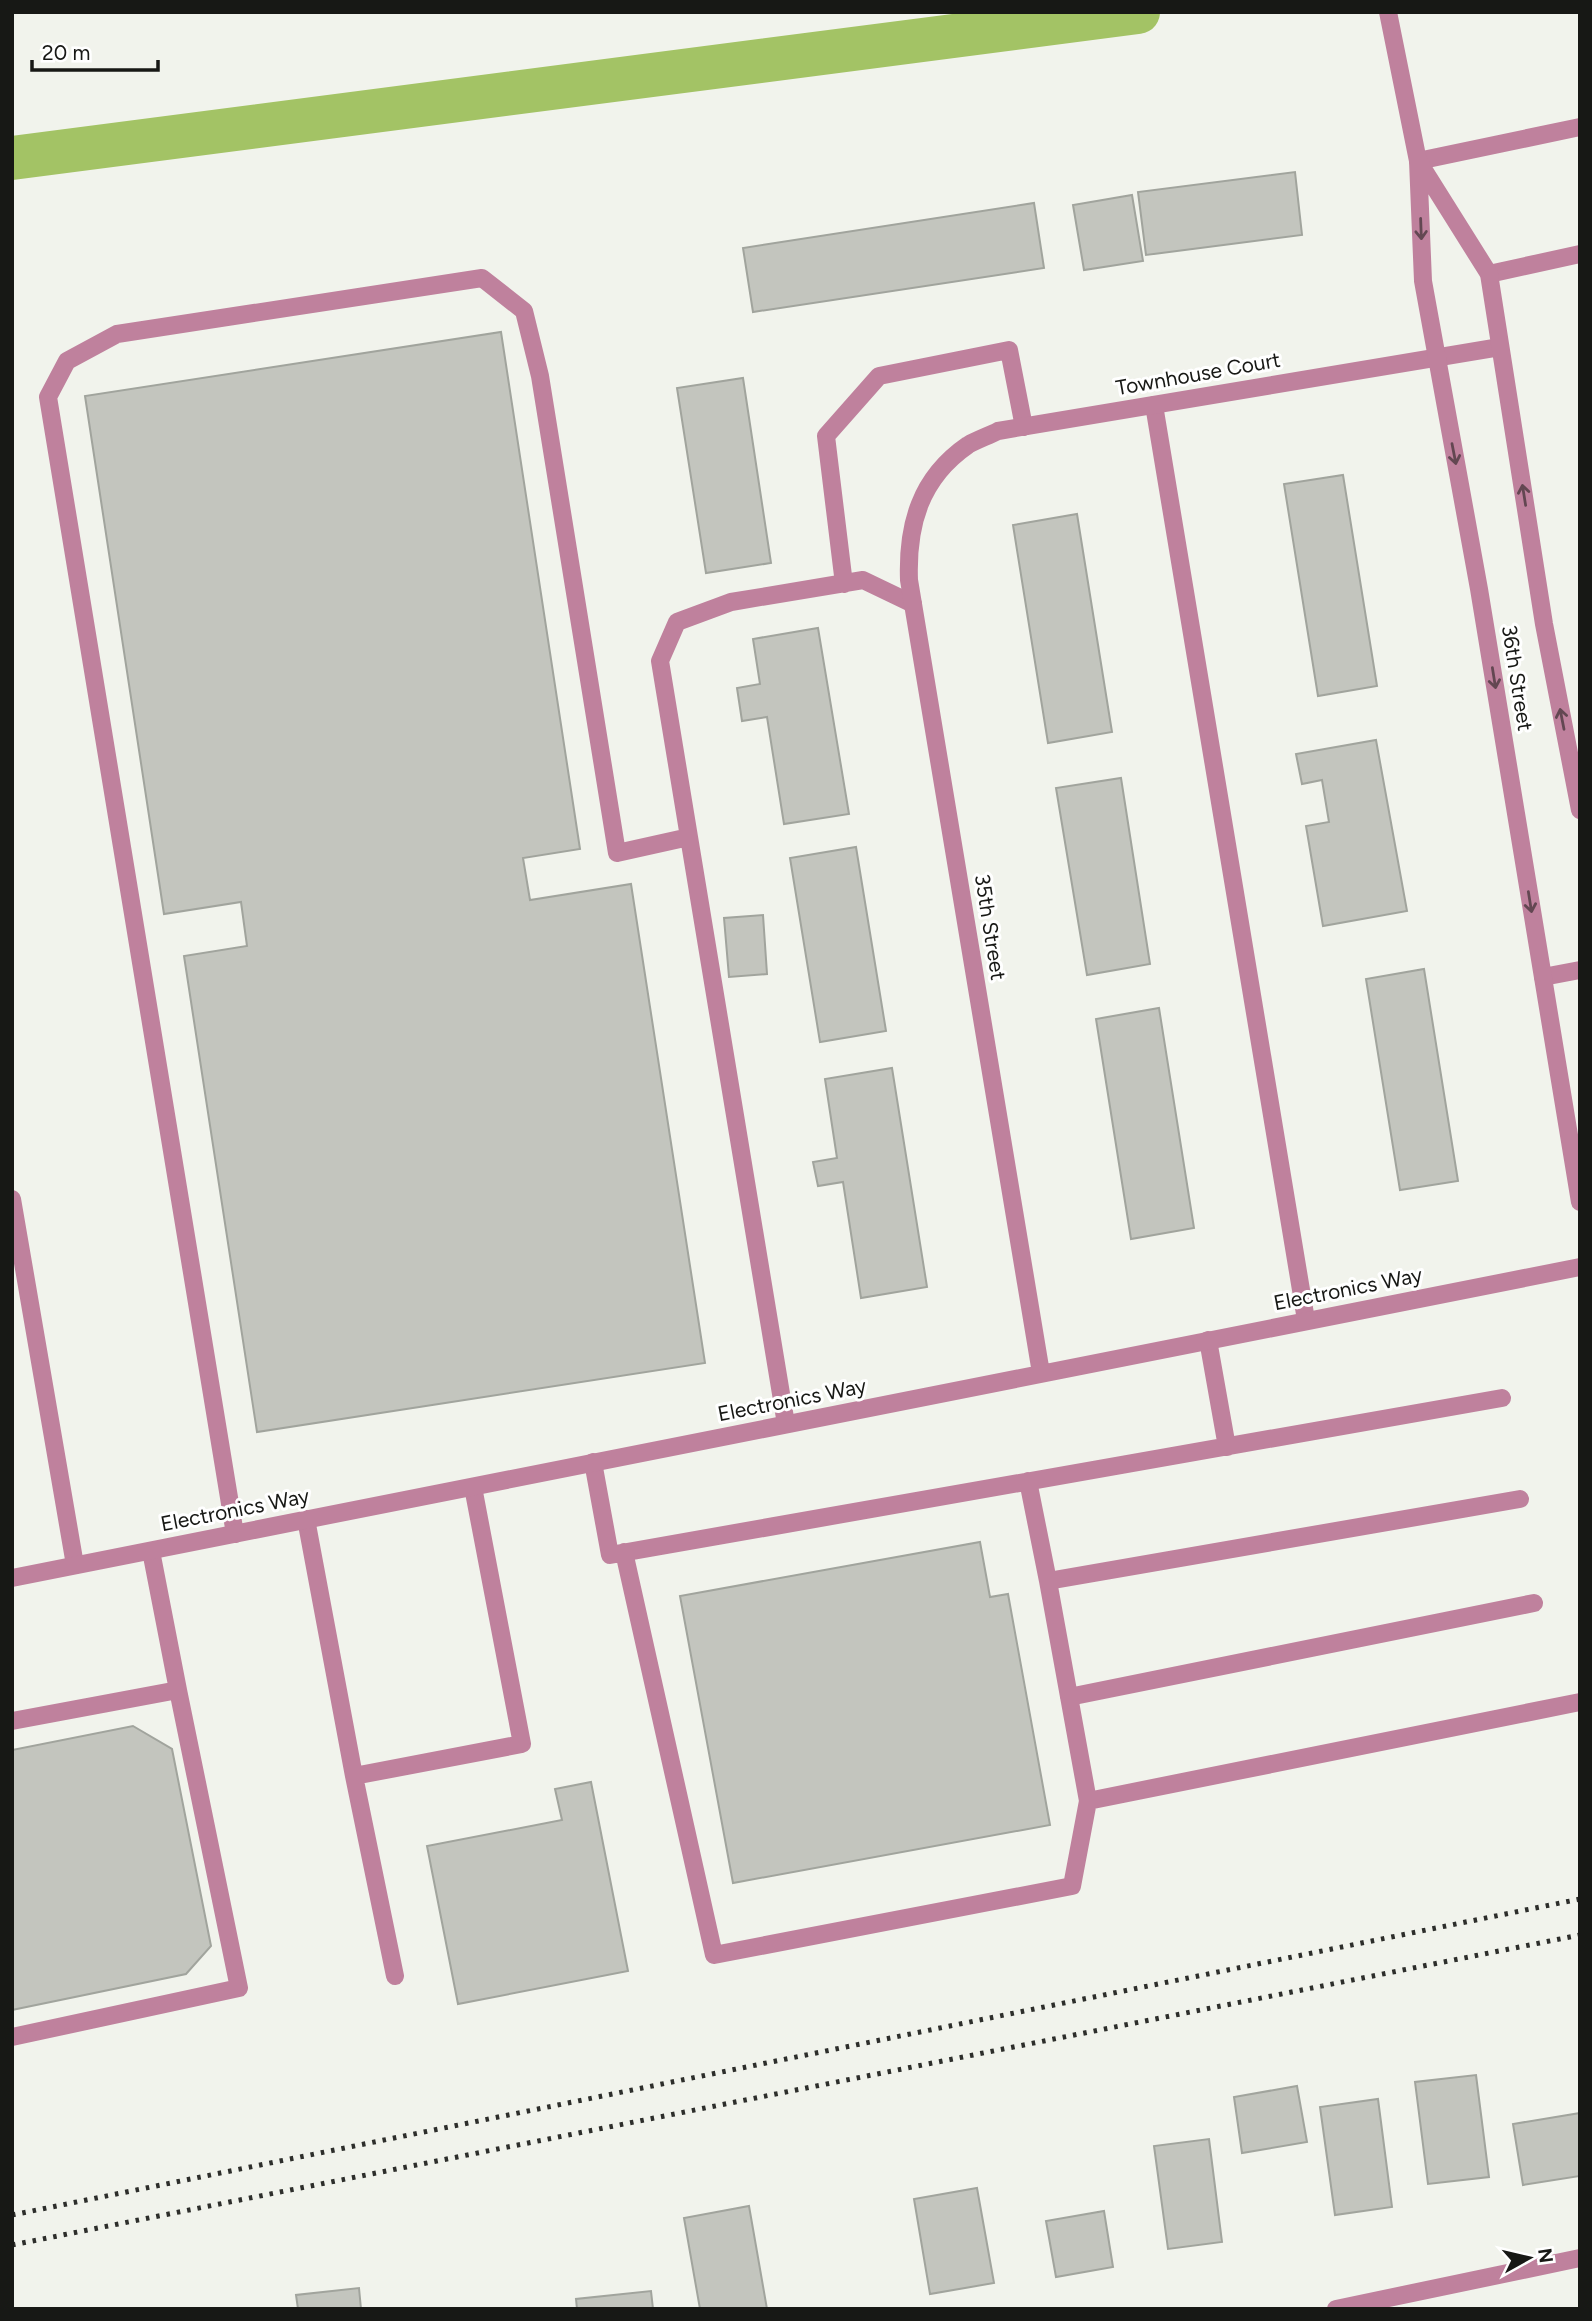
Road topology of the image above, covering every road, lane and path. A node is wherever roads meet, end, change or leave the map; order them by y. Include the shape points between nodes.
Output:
1 (1388, 12) edge
2 (1580, 127) edge
3 (1418, 161) junction
4 (1580, 254) edge
5 (1489, 274) junction
6 (1500, 347) junction
7 (1436, 356) junction
8 (1154, 405) junction
9 (1024, 427) junction
10 (925, 490) joint
11 (844, 584) junction
12 (913, 604) junction
13 (1580, 810) edge
14 (689, 837) junction
15 (1580, 970) edge
16 (1543, 977) junction
17 (12, 1199) edge
18 (1580, 1202) edge
19 (1580, 1267) edge
20 (1306, 1320) junction
21 (1208, 1340) junction
22 (1041, 1373) junction
23 (1502, 1398) dead end
24 (786, 1424) junction
25 (1227, 1447) junction
26 (593, 1462) junction
27 (1028, 1482) junction
28 (473, 1486) junction
29 (1520, 1499) dead end
30 (306, 1519) junction
31 (235, 1534) junction
32 (151, 1551) junction
33 (624, 1552) junction
34 (75, 1565) junction
35 (12, 1578) edge
36 (1048, 1581) junction
37 (1534, 1603) dead end
38 (178, 1690) junction
39 (1069, 1697) junction
40 (1580, 1702) edge
41 (12, 1721) edge
42 (354, 1776) junction
43 (1088, 1801) junction
44 (395, 1976) dead end
45 (12, 2037) edge
46 (1580, 2258) edge
47 (1336, 2309) edge

1 - 3 street, 36th Street
2 - 3 street
3 - 5 street, 36th Street
3 -> 7 street, 36th Street via 1423,281
4 - 5 street
5 - 6 street, 36th Street
6 - 7 street, Townhouse Court
13 -> 6 street, 36th Street via 1544,624
7 - 8 street, Townhouse Court
7 -> 16 street, 36th Street
8 - 9 street, Townhouse Court
8 - 20 street
9 - 10 street, Townhouse Court via 998,431 969,445 944,465
9 - 11 street via 1009,350 879,376 826,436
10 - 12 street, 35th Street via 913,519 908,550
11 - 12 street via 863,580
11 - 14 street via 731,602 677,622 660,661
12 - 22 street, 35th Street
14 - 24 street
14 - 31 street via 617,853 540,376 524,311 482,278 117,334 67,361 47,397
15 - 16 street
16 - 18 street, 36th Street
17 - 34 street
19 - 20 street, Electronics Way
20 - 21 street, Electronics Way
21 - 22 street, Electronics Way
21 - 25 street
22 - 24 street, Electronics Way
23 - 25 street
24 - 26 street, Electronics Way
25 - 27 street
26 - 28 street, Electronics Way
26 - 33 street via 610,1555
27 - 33 street
27 - 36 street
28 - 30 street, Electronics Way
28 - 42 street via 522,1744
29 - 36 street
30 - 31 street, Electronics Way
30 - 42 street
31 - 32 street, Electronics Way
32 - 34 street, Electronics Way
32 - 38 street
33 - 43 street via 714,1955 1072,1886
34 - 35 street, Electronics Way
36 - 39 street
37 - 39 street
38 - 41 street
38 - 45 street via 239,1988
39 - 43 street
40 - 43 street
42 - 44 street
46 - 47 street

